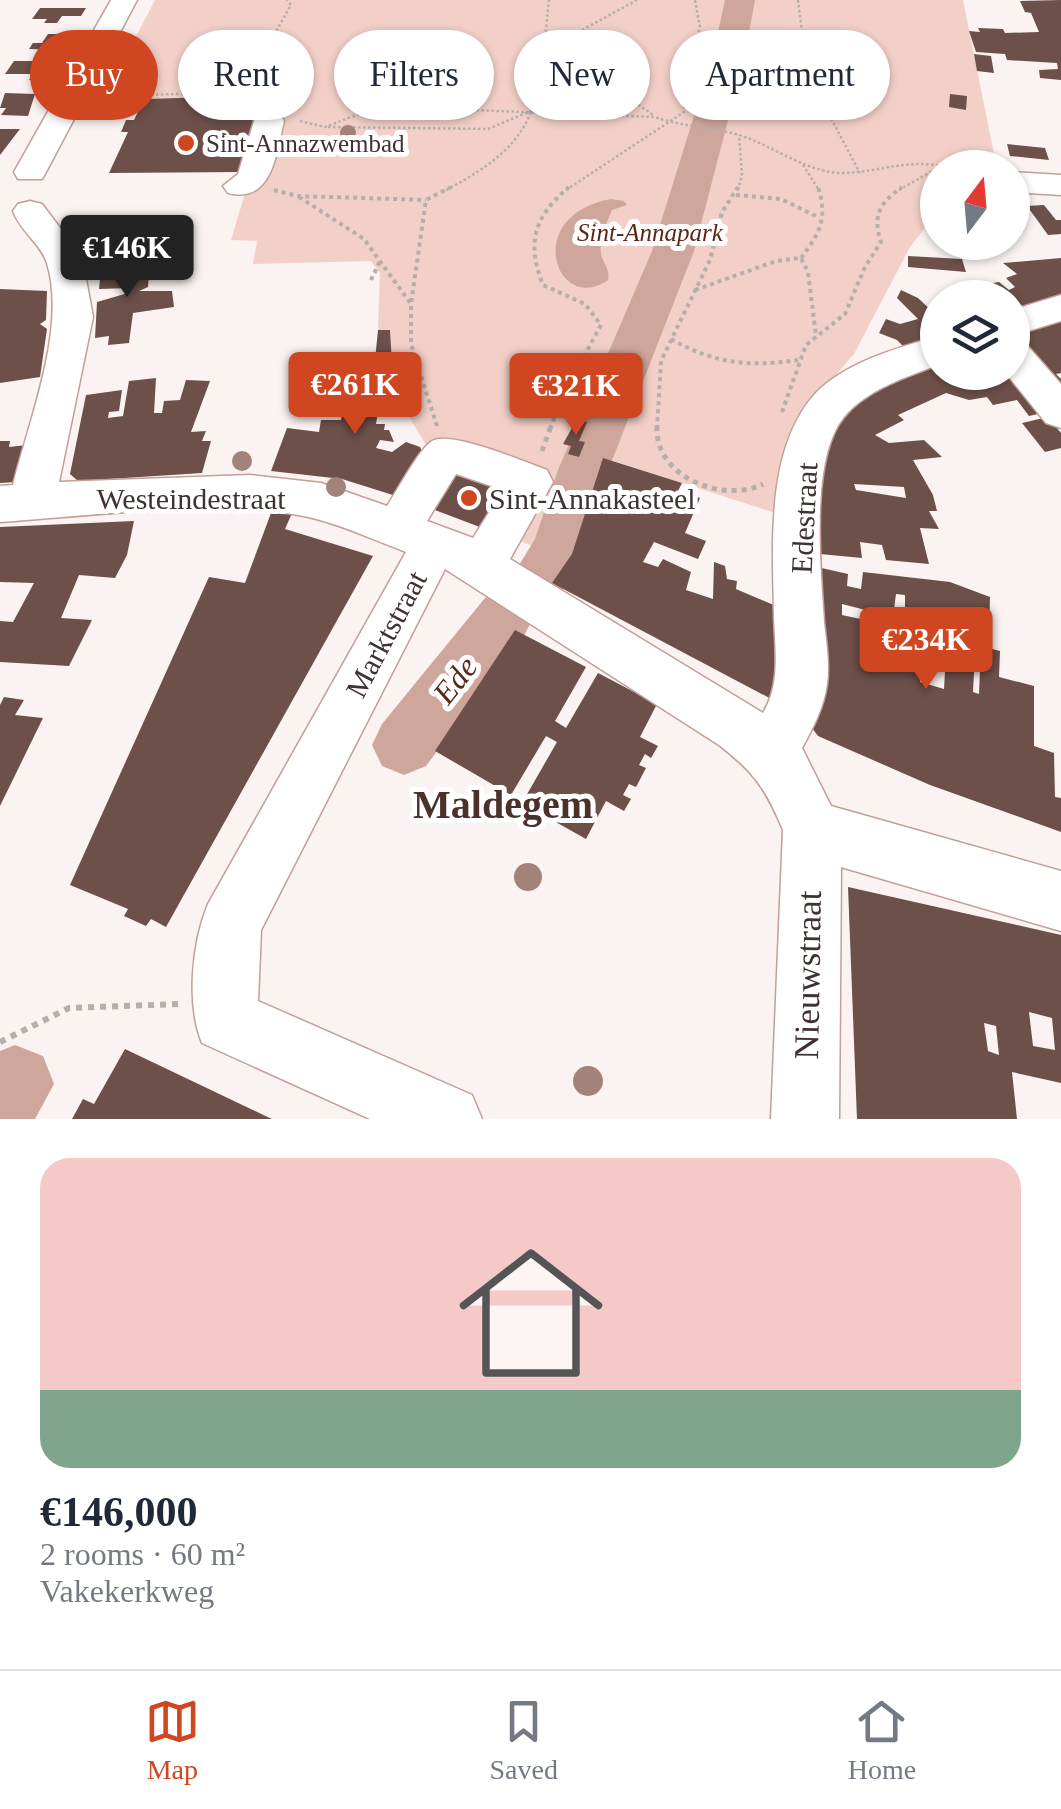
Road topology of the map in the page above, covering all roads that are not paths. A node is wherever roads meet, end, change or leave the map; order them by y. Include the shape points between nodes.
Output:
1 (124, 0) edge
2 (271, 120) edge
3 (1030, 183) edge
4 (1061, 185) edge
5 (240, 186) road end
6 (15, 194) edge
7 (1061, 308) edge
8 (1030, 317) edge
9 (920, 358) edge
10 (1030, 375) edge
11 (1061, 412) edge
12 (16, 502) edge
13 (438, 546) junction
14 (770, 751) junction
15 (812, 830) junction
16 (1061, 902) edge
17 (448, 1119) edge
18 (805, 1119) edge

1 - 6 street
2 - 5 street via 253,178
3 - 4 street
6 - 12 street via 64,257 74,317
7 - 8 street
9 - 14 street, Edestraat via 858,384 829,407 809,438 799,488 802,681
10 - 11 street
12 - 13 street, Westeindestraat via 250,493 321,501
13 - 13 street via 446,453 531,482
13 - 14 street
13 - 17 street, Marktstraat via 230,926 225,1020
14 - 15 street
15 - 16 street
15 - 18 street, Nieuwstraat

